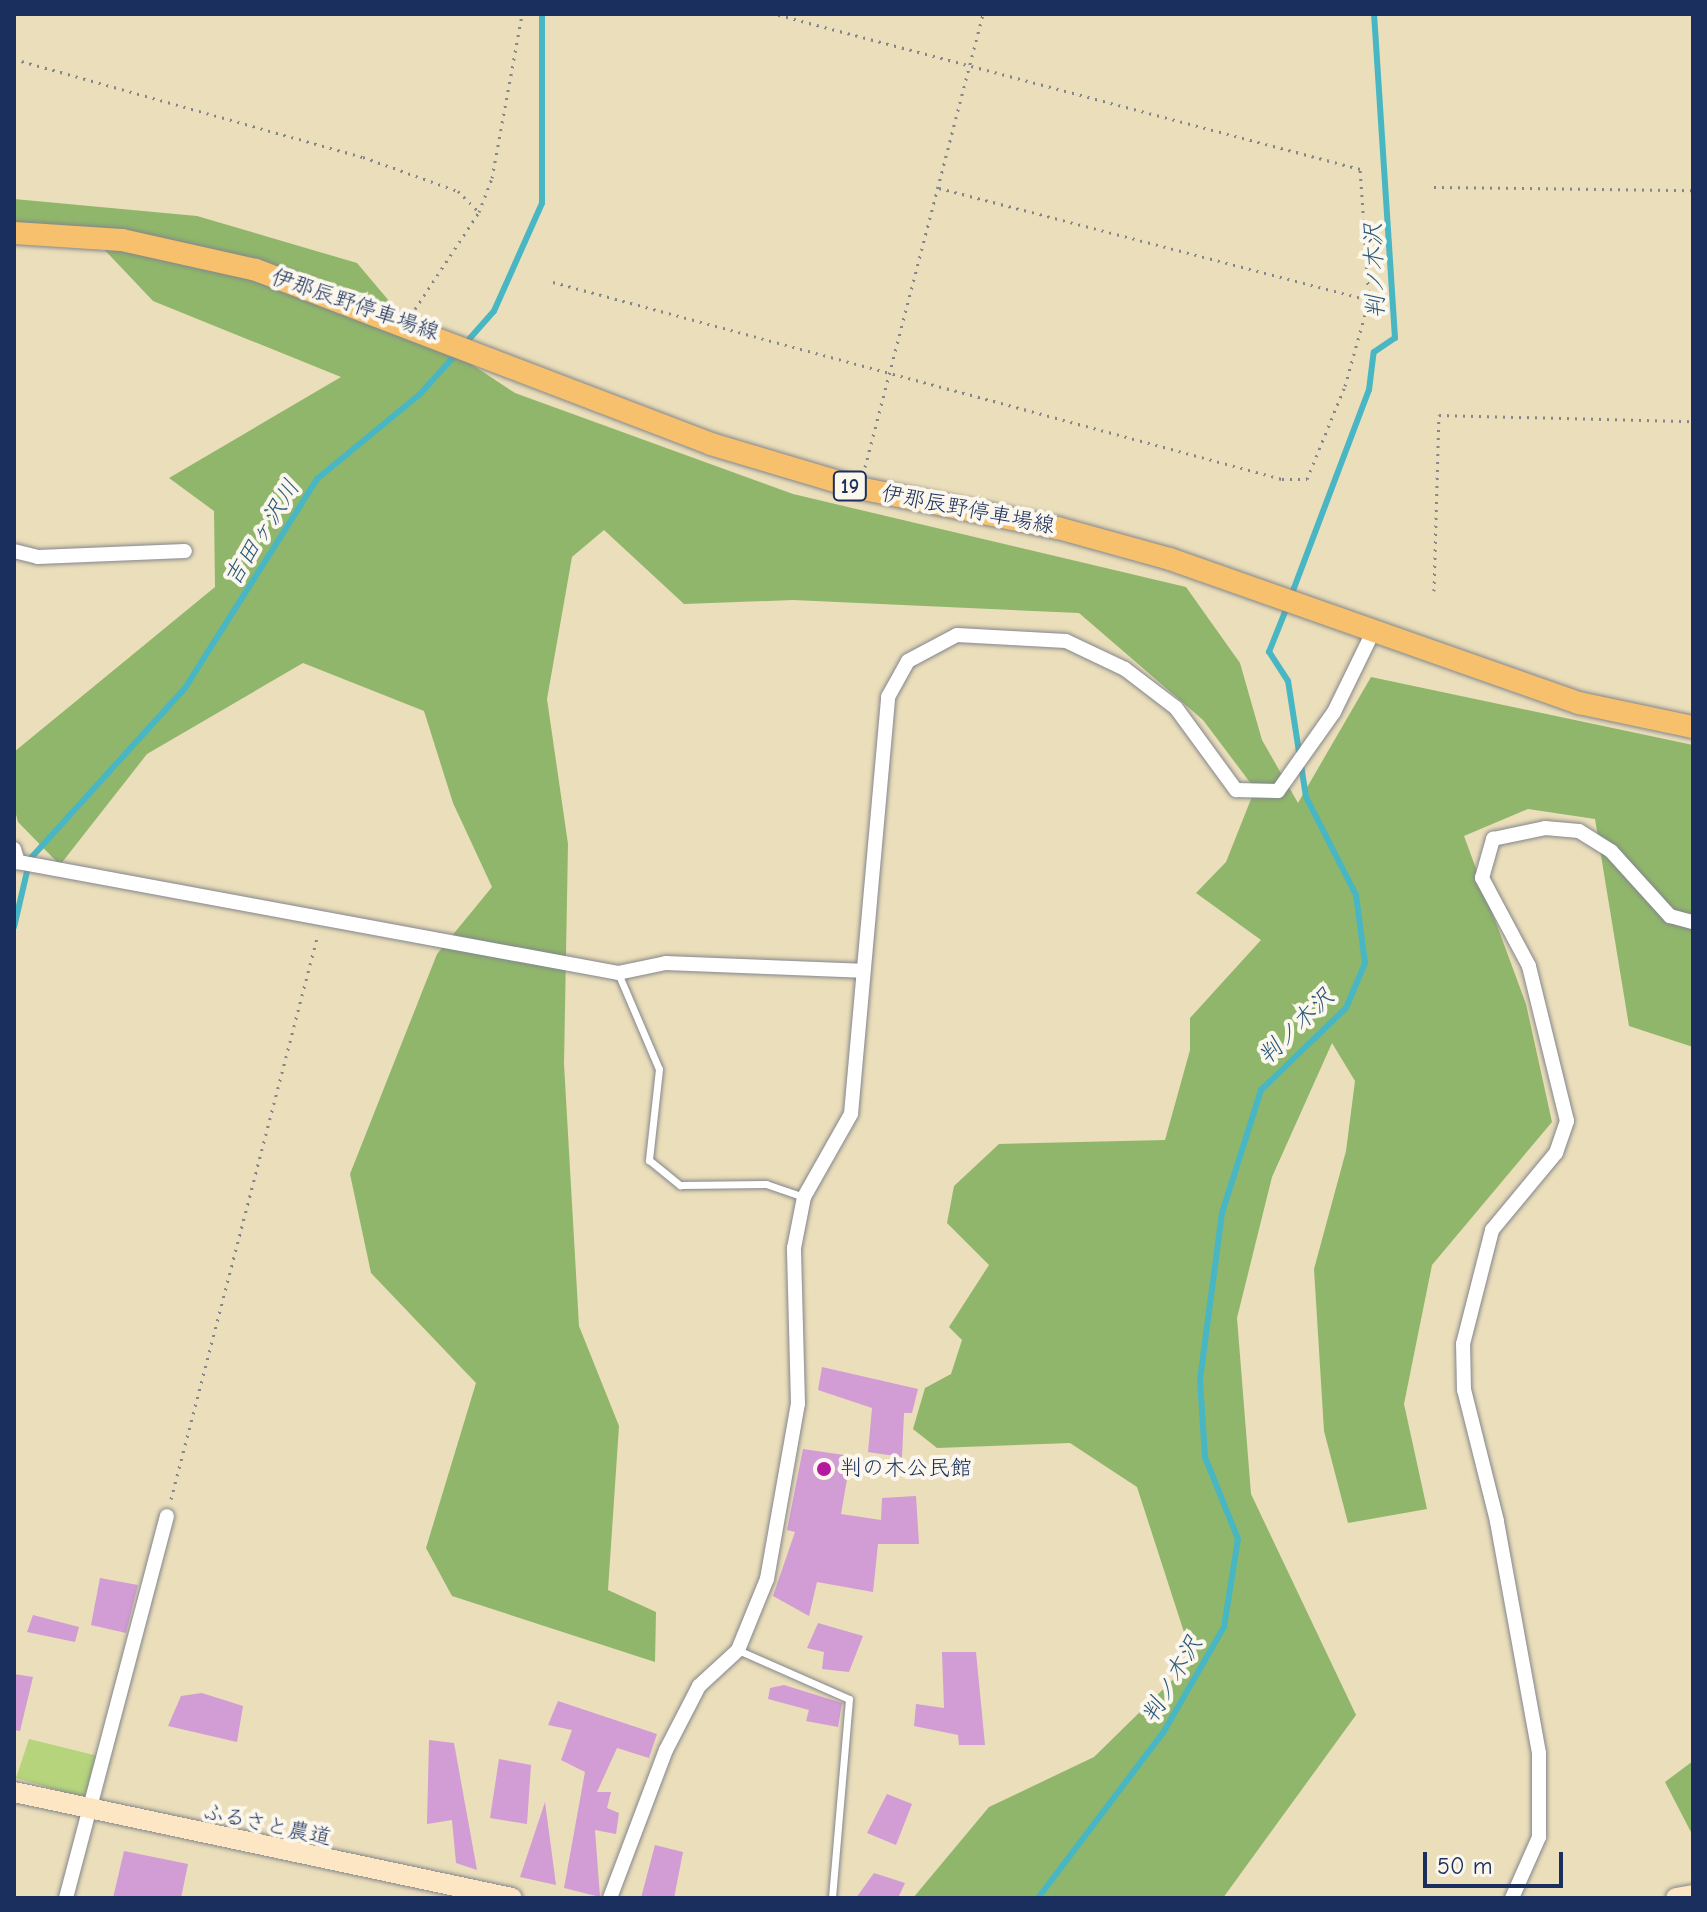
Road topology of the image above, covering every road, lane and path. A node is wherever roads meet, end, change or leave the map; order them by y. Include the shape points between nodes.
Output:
1 (522, 14) edge
2 (775, 14) edge
3 (983, 14) edge
4 (14, 59) edge
5 (970, 66) junction
6 (1434, 187) dead end
7 (938, 188) junction
8 (1693, 190) edge
9 (479, 212) junction
10 (14, 233) edge
11 (553, 282) dead end
12 (1369, 300) junction
13 (406, 321) junction
14 (889, 375) junction
15 (1693, 421) edge
16 (859, 488) junction
17 (14, 551) edge
18 (185, 551) dead end
19 (1434, 591) dead end
20 (1372, 634) junction
21 (1693, 727) edge
22 (14, 849) edge
23 (321, 922) junction
24 (1693, 922) edge
25 (861, 971) junction
26 (618, 973) junction
27 (804, 1197) junction
28 (167, 1516) joint
29 (738, 1650) junction
30 (14, 1792) edge
31 (86, 1811) junction
32 (1693, 1895) edge
33 (66, 1898) edge
34 (512, 1898) edge
35 (610, 1898) edge
36 (832, 1898) edge
37 (1512, 1898) edge
38 (1676, 1898) edge

1 - 9 path via 510,103
2 - 5 path
3 - 5 path
4 - 9 path via 363,157 458,191
5 - 7 path
5 - 12 path via 1360,169
6 - 8 path
7 - 12 path
7 - 14 path
9 - 13 path
10 - 13 main road, 伊那辰野停車場線 / 19 via 195,252
11 - 14 path
12 - 14 path via 1345,386 1307,479 1282,479
13 - 16 main road, 伊那辰野停車場線 / 19 via 711,444
14 - 16 path
15 - 19 path via 1439,415
16 - 20 main road, 伊那辰野停車場線 / 19 via 1156,555
17 - 18 street via 38,557
20 - 21 main road, 伊那辰野停車場線 / 19 via 1579,703
20 - 25 street via 1334,712 1296,775 1278,791 1236,790 1176,708 1125,669 1066,641 957,635 918,654 888,697
22 - 23 street via 18,862
23 - 26 street
23 - 28 path
24 - 37 street via 1670,916 1611,851 1579,831 1545,828 1493,839 1482,878 1529,966 1567,1121 1556,1153 1492,1230 1463,1344 1464,1390 1497,1521 1540,1767 1539,1837
25 - 26 street via 666,963
25 - 27 street via 851,1114
26 - 27 lane via 659,1069 649,1160 680,1185 766,1184
27 - 29 street via 794,1248 798,1404 767,1579
28 - 31 street
29 - 35 street via 699,1686 666,1750
29 - 36 lane via 849,1699
30 - 31 street, ふるさと農道
31 - 33 street
31 - 34 street, ふるさと農道
32 - 38 street

